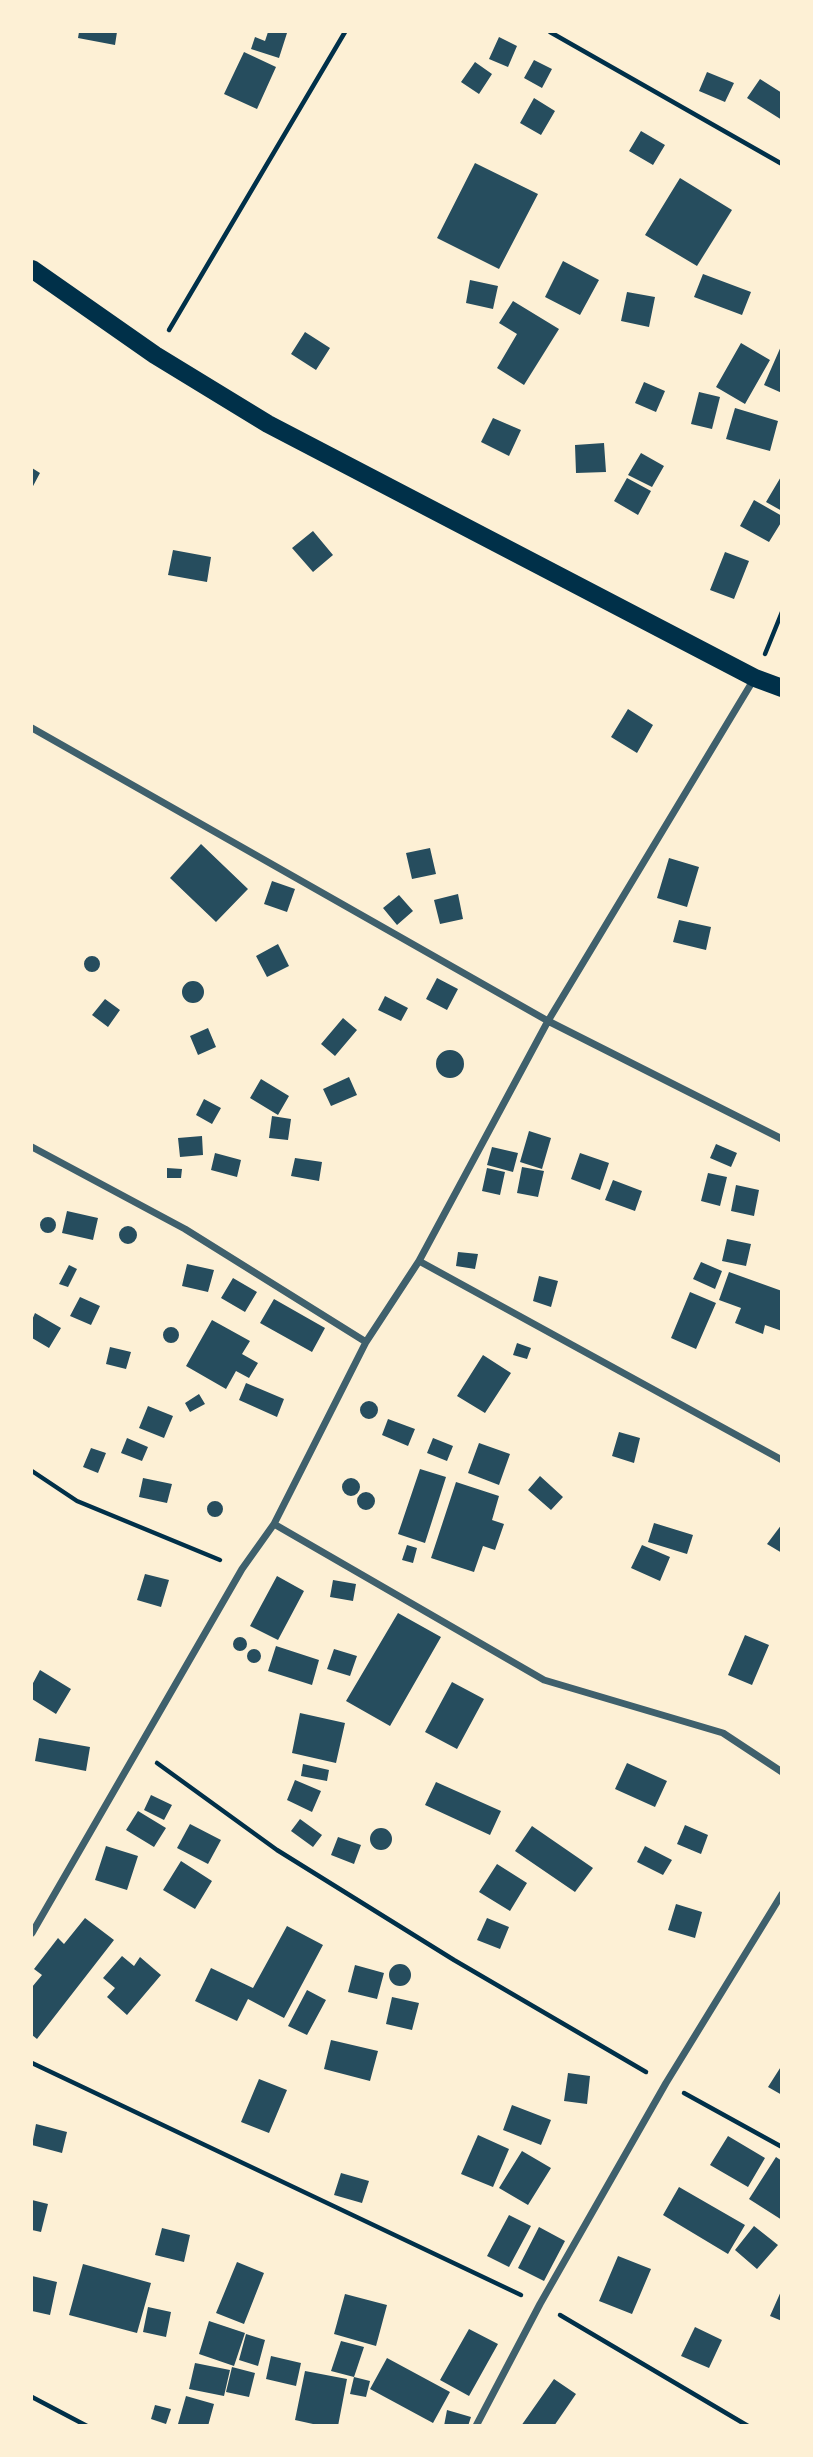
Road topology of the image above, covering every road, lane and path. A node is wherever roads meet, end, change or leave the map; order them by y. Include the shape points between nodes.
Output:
1 (345, 32) edge
2 (550, 32) edge
3 (782, 164) edge
4 (32, 269) edge
5 (155, 355) junction
6 (782, 612) edge
7 (755, 678) junction
8 (782, 688) edge
9 (32, 728) edge
10 (548, 1021) junction
11 (782, 1139) edge
12 (32, 1147) edge
13 (419, 1261) junction
14 (366, 1342) junction
15 (782, 1460) edge
16 (32, 1471) edge
17 (274, 1524) junction
18 (242, 1569) junction
19 (139, 1749) junction
20 (782, 1772) edge
21 (782, 1894) edge
22 (32, 1933) edge
23 (32, 2063) edge
24 (666, 2083) junction
25 (782, 2147) edge
26 (540, 2304) junction
27 (32, 2397) edge
28 (87, 2426) edge
29 (476, 2426) edge
30 (748, 2426) edge

1 - 5 path
2 - 3 path
4 - 5 main road
5 - 7 main road via 268,424
6 - 7 path
7 - 8 main road
7 - 10 street
9 - 10 street
10 - 11 street
10 - 13 street
12 - 14 street via 185,1229
13 - 14 street
13 - 15 street
14 - 17 street
16 - 18 path via 77,1501
17 - 18 street
17 - 20 street via 544,1680 723,1733
18 - 19 street
19 - 22 street
19 - 24 path via 277,1850
21 - 24 street
23 - 26 path
24 - 25 path
24 - 26 street
26 - 29 street
26 - 30 path
27 - 28 path

